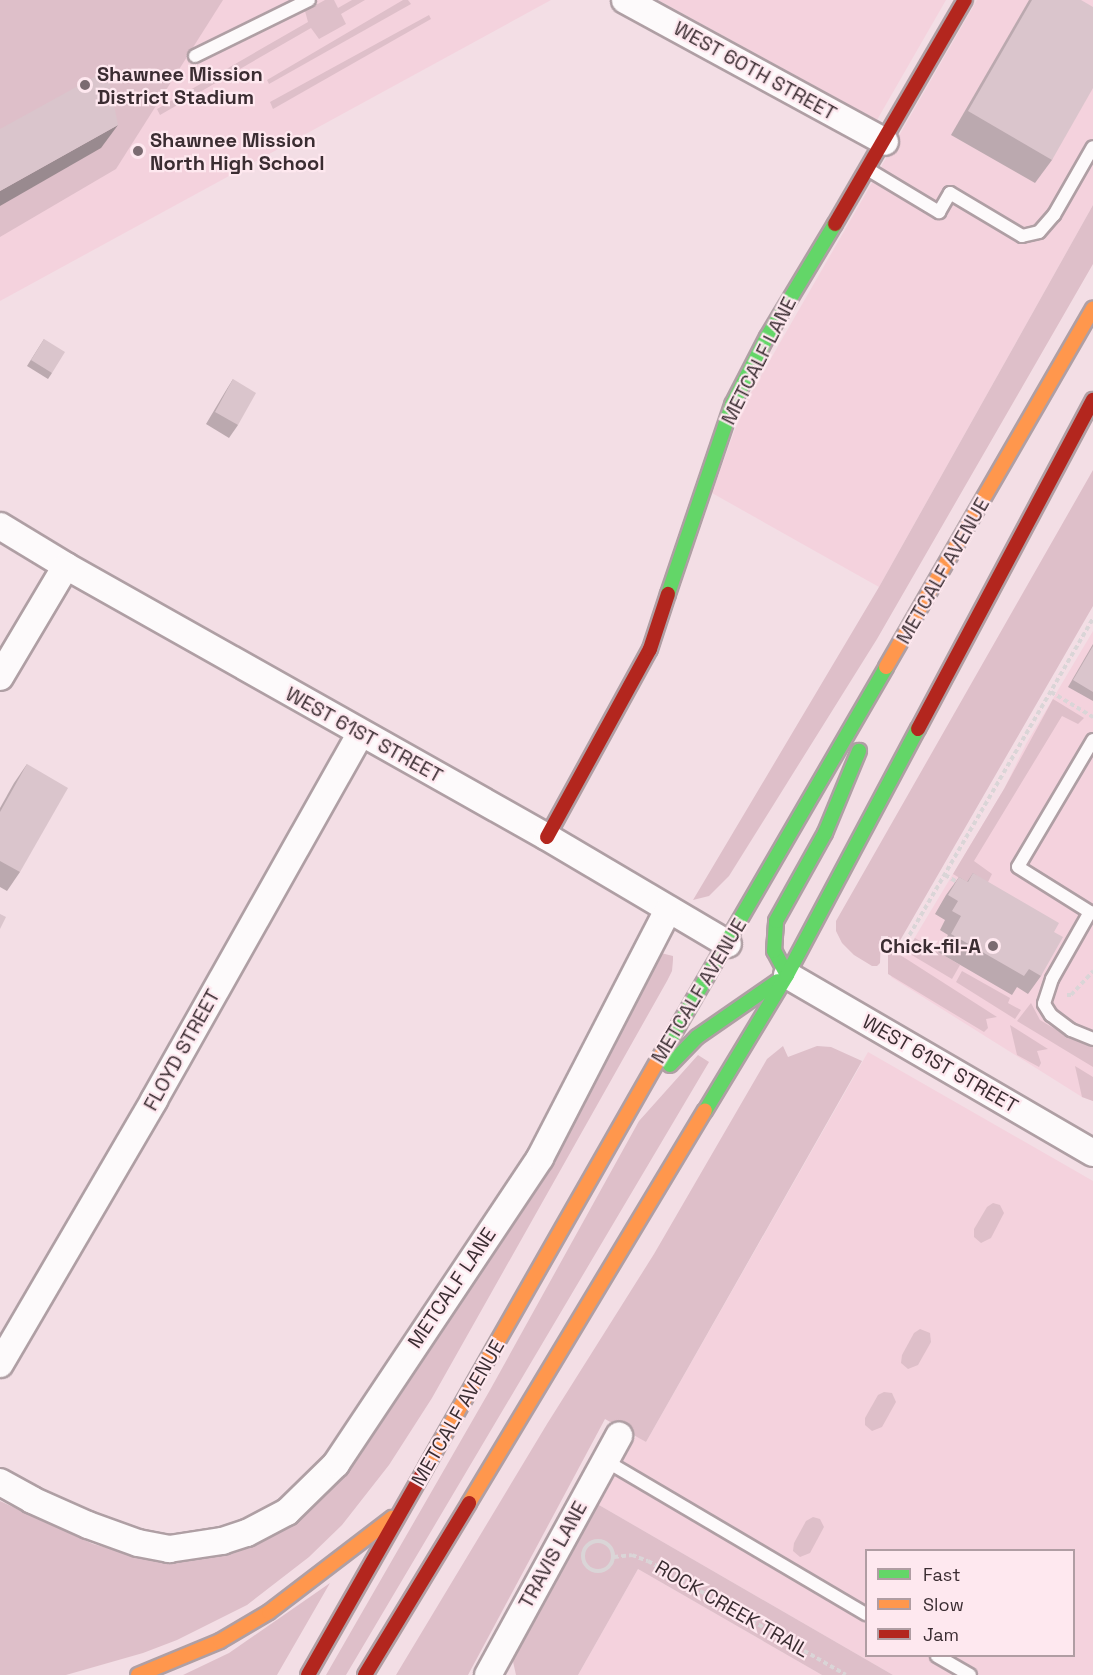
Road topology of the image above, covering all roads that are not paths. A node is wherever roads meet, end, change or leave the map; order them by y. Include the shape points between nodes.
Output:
1 (309, 0) edge
2 (625, 0) edge
3 (965, 0) edge
4 (195, 56) dead end
5 (885, 142) junction
6 (1093, 147) edge
7 (868, 170) junction
8 (1093, 309) edge
9 (1093, 400) edge
10 (0, 526) edge
11 (66, 566) junction
12 (910, 628) junction
13 (0, 677) edge
14 (361, 733) junction
15 (1093, 740) edge
16 (547, 837) junction
17 (668, 910) junction
18 (728, 944) junction
19 (787, 975) junction
20 (1093, 1039) edge
21 (635, 1100) junction
22 (1093, 1153) edge
23 (0, 1364) edge
24 (619, 1436) dead end
25 (606, 1461) junction
26 (0, 1482) edge
27 (402, 1511) junction
28 (865, 1613) edge
29 (939, 1657) edge
30 (138, 1675) edge
31 (308, 1675) edge
32 (365, 1675) edge
33 (488, 1675) edge
34 (970, 1675) edge

1 - 4 lane
2 - 5 street, WEST 60TH STREET
3 - 5 main road, METCALF LANE
5 - 7 main road, METCALF LANE
6 - 7 lane via 1054,215 1039,232 1022,236 950,194 939,212
7 - 16 main road, METCALF LANE via 767,338 732,405 650,649
8 - 12 main road, METCALF AVENUE
9 - 19 main road
10 - 11 street, WEST 61ST STREET
11 - 13 street
11 - 14 street, WEST 61ST STREET
12 - 18 main road, METCALF AVENUE
12 - 19 main road via 825,833 776,921 774,951
14 - 16 street, WEST 61ST STREET
14 - 23 street, FLOYD STREET
15 - 20 lane via 1018,867 1090,912 1052,979 1044,1004 1051,1015 1071,1030
16 - 17 street, WEST 61ST STREET
17 - 18 street, WEST 61ST STREET
17 - 26 street, METCALF LANE via 540,1158 336,1464 287,1512 247,1533 169,1549 88,1526
18 - 21 main road, METCALF AVENUE
19 - 21 main road via 697,1037
19 - 22 street, WEST 61ST STREET
19 - 32 main road
21 - 27 main road, METCALF AVENUE
24 - 25 street, TRAVIS LANE
25 - 28 lane
25 - 33 street, TRAVIS LANE
27 - 30 main road via 269,1612 220,1641
27 - 31 main road, METCALF AVENUE
29 - 34 lane

